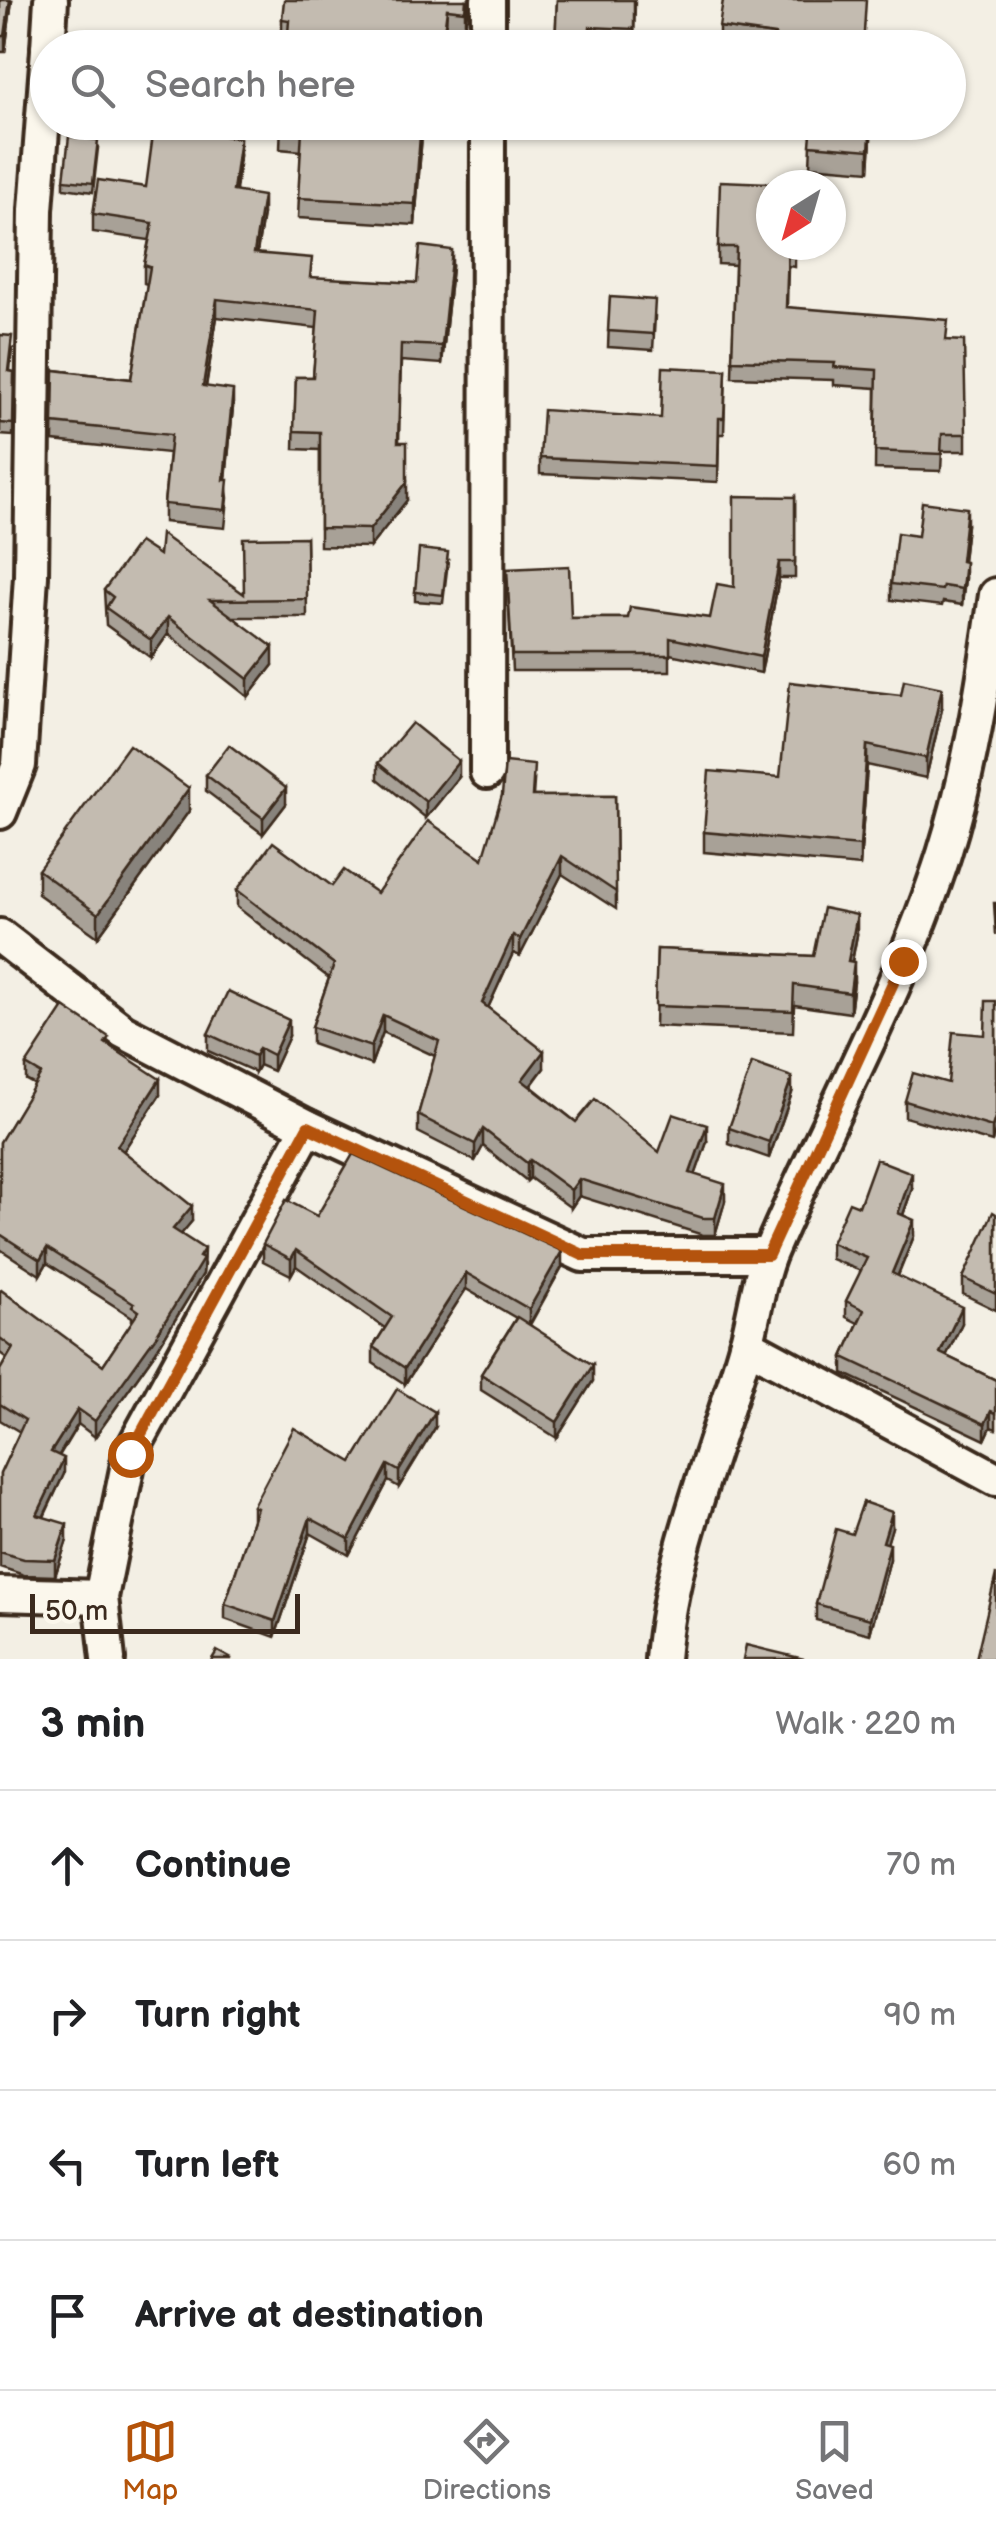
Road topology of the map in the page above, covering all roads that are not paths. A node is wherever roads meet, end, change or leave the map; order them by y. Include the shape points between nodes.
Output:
1 (51, 0) edge
2 (488, 0) edge
3 (49, 30) edge
4 (488, 30) edge
5 (41, 140) edge
6 (488, 140) edge
7 (996, 594) edge
8 (488, 772) dead end
9 (0, 812) edge
10 (0, 936) edge
11 (308, 1127) junction
12 (768, 1255) junction
13 (746, 1344) junction
14 (996, 1478) edge
15 (0, 1594) edge
16 (101, 1597) junction
17 (108, 1659) edge
18 (662, 1659) edge

1 - 3 street
2 - 4 street
5 - 9 street via 31,576 19,766
6 - 8 street
7 - 12 street via 984,686 944,853 903,961
10 - 11 street via 123,1032
11 - 12 street via 583,1255
11 - 16 street via 130,1454
12 - 13 street
13 - 14 street
13 - 18 street via 692,1519
15 - 16 street
16 - 17 street

